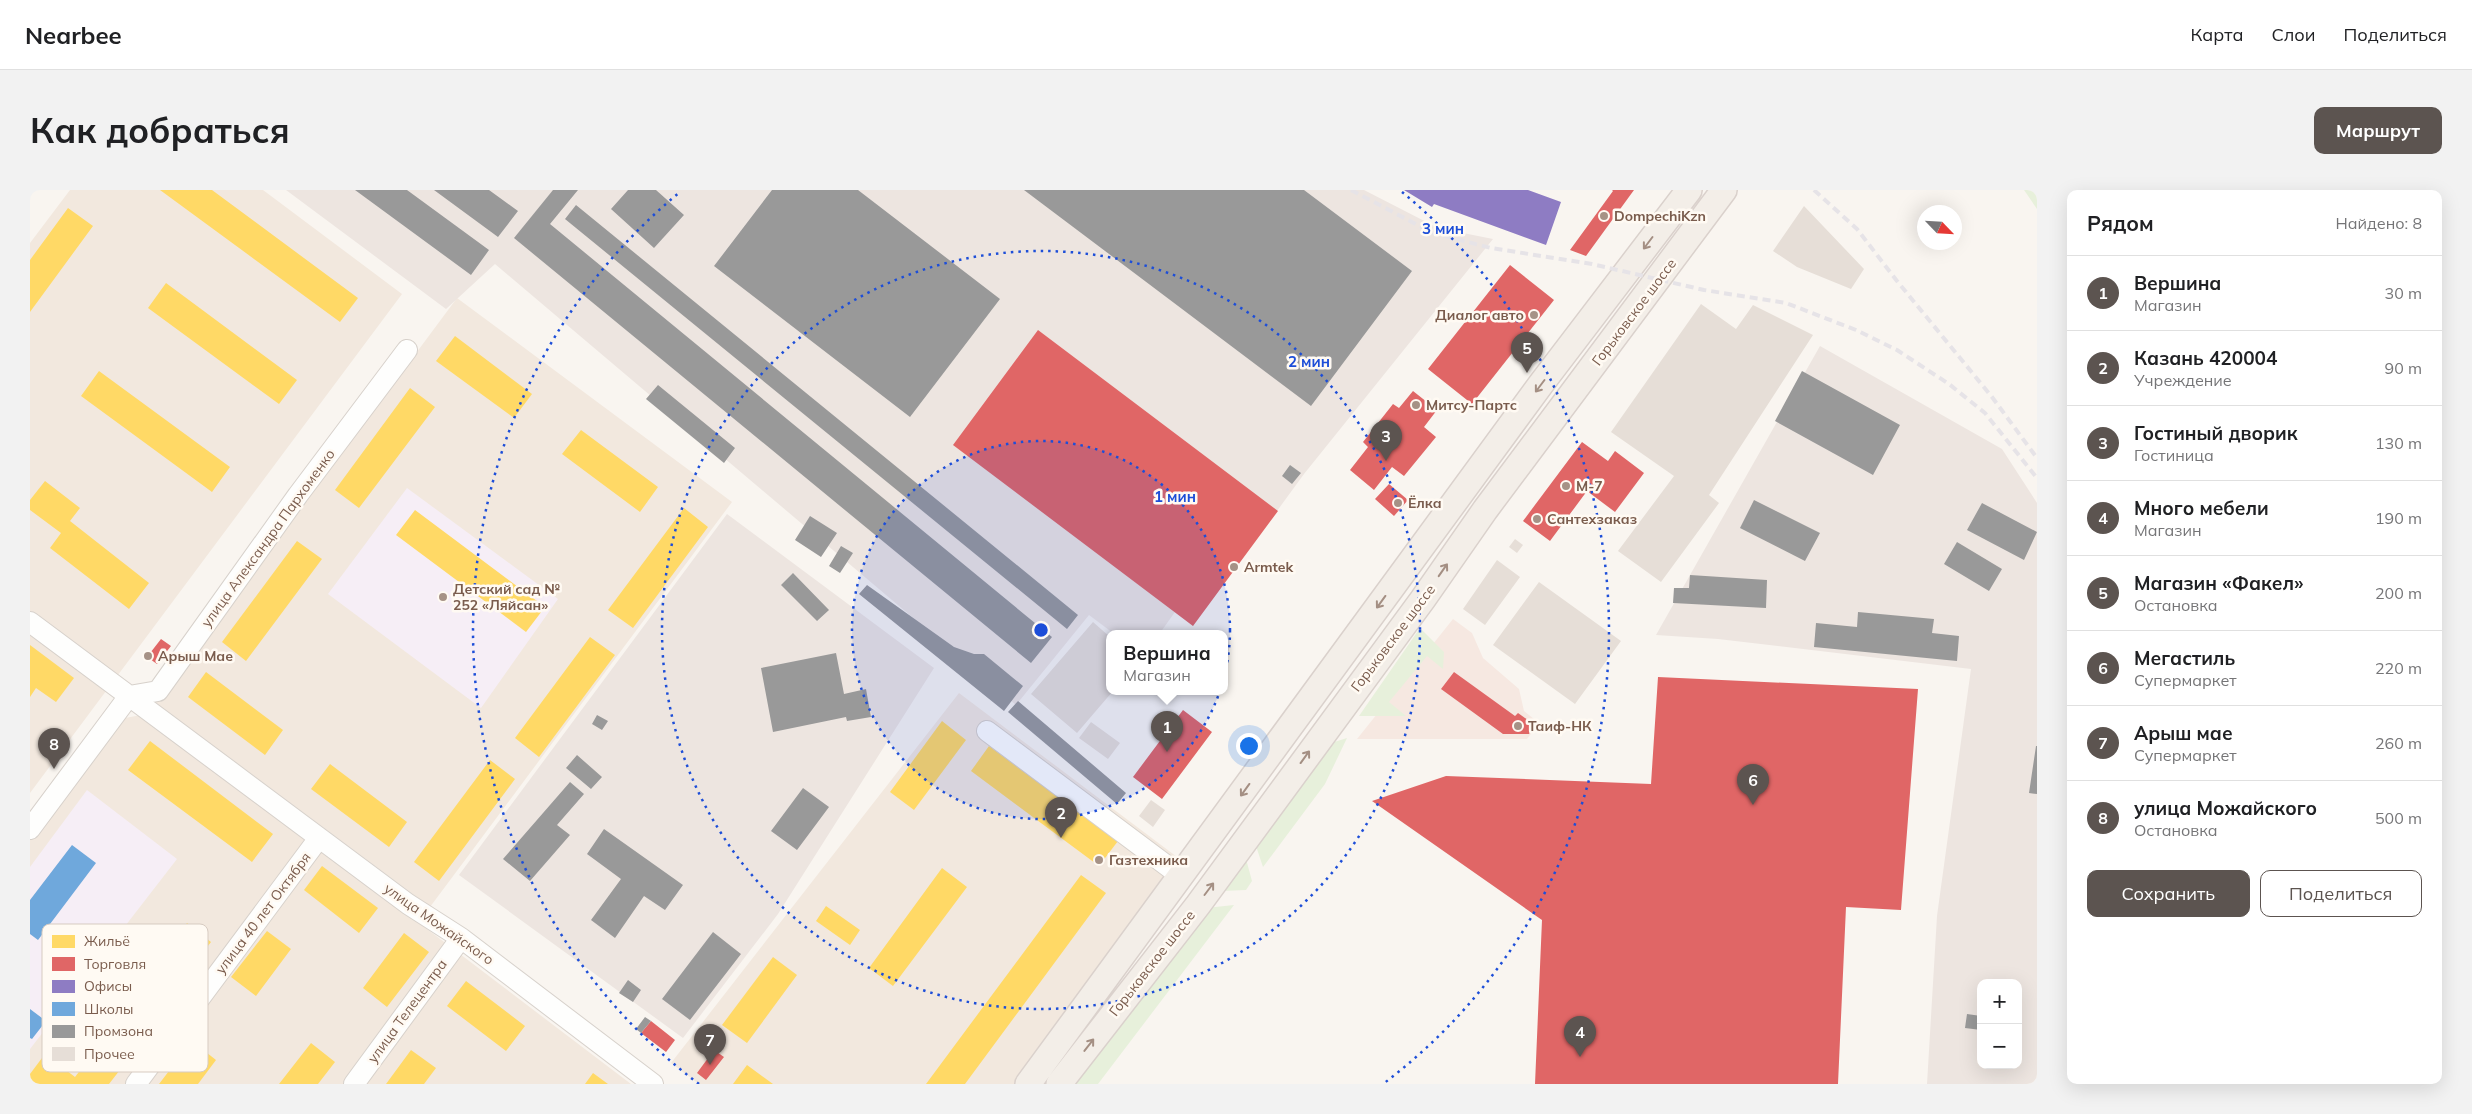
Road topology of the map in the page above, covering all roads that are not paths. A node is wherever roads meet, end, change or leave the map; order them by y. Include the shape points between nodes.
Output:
1 (1689, 190) edge
2 (1724, 190) edge
3 (406, 350) dead end
4 (30, 622) edge
5 (129, 696) junction
6 (987, 731) dead end
7 (30, 829) edge
8 (319, 838) junction
9 (1182, 877) junction
10 (461, 938) junction
11 (208, 987) edge
12 (145, 1072) edge
13 (136, 1084) edge
14 (354, 1084) edge
15 (654, 1084) edge
16 (1028, 1084) edge
17 (1059, 1084) edge

1 -> 9 main road, Горьковское шоссе via 1489,454
17 -> 2 main road, Горьковское шоссе via 1203,897 1485,510
3 - 5 street, улица Александра Пархоменко via 158,691
4 - 5 street, улица Можайского
5 - 7 street
5 - 8 street, улица Можайского
6 - 9 street
8 - 10 street, улица Можайского via 408,904
8 - 11 street, улица 40 лет Октября
9 - 16 main road, Горьковское шоссе
10 - 14 street, улица Телецентра
10 - 15 street, улица Можайского
12 - 13 street, улица 40 лет Октября

